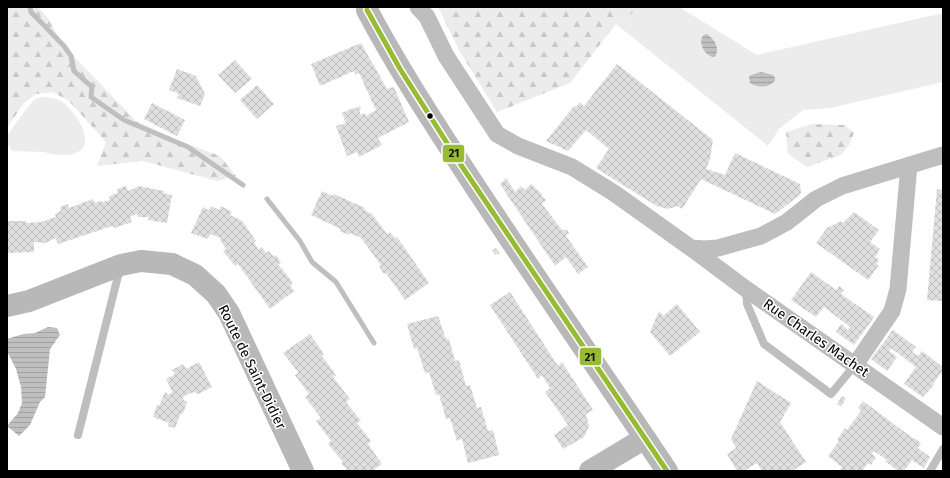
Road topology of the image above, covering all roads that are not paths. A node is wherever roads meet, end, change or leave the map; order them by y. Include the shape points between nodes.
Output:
1 (418, 7) edge
2 (367, 8) edge
3 (943, 155) edge
4 (909, 164) junction
5 (691, 248) junction
6 (121, 265) junction
7 (746, 289) junction
8 (7, 306) edge
9 (855, 365) junction
10 (943, 427) edge
11 (78, 435) dead end
12 (645, 438) junction
13 (943, 449) edge
14 (303, 471) edge
15 (590, 471) edge
16 (667, 471) edge
17 (930, 471) edge

1 - 5 street, Rue Charles Machet via 427,17 446,56 496,134 518,146 572,167 614,193
2 - 12 main road via 380,35 485,203
3 - 4 street
4 - 5 street via 842,186 761,236 718,248
4 - 9 street via 898,289 892,310
5 - 7 street, Rue Charles Machet
6 - 8 main road, Route de Saint-Didier via 29,301
6 - 11 lane
6 - 14 main road, Route de Saint-Didier via 141,261 172,264 195,275 216,294 232,320
7 - 9 street, Rue Charles Machet
7 - 9 lane via 747,304 764,344 831,394
9 - 10 street, Rue Charles Machet
12 - 15 main road
12 - 16 main road
13 - 17 lane

